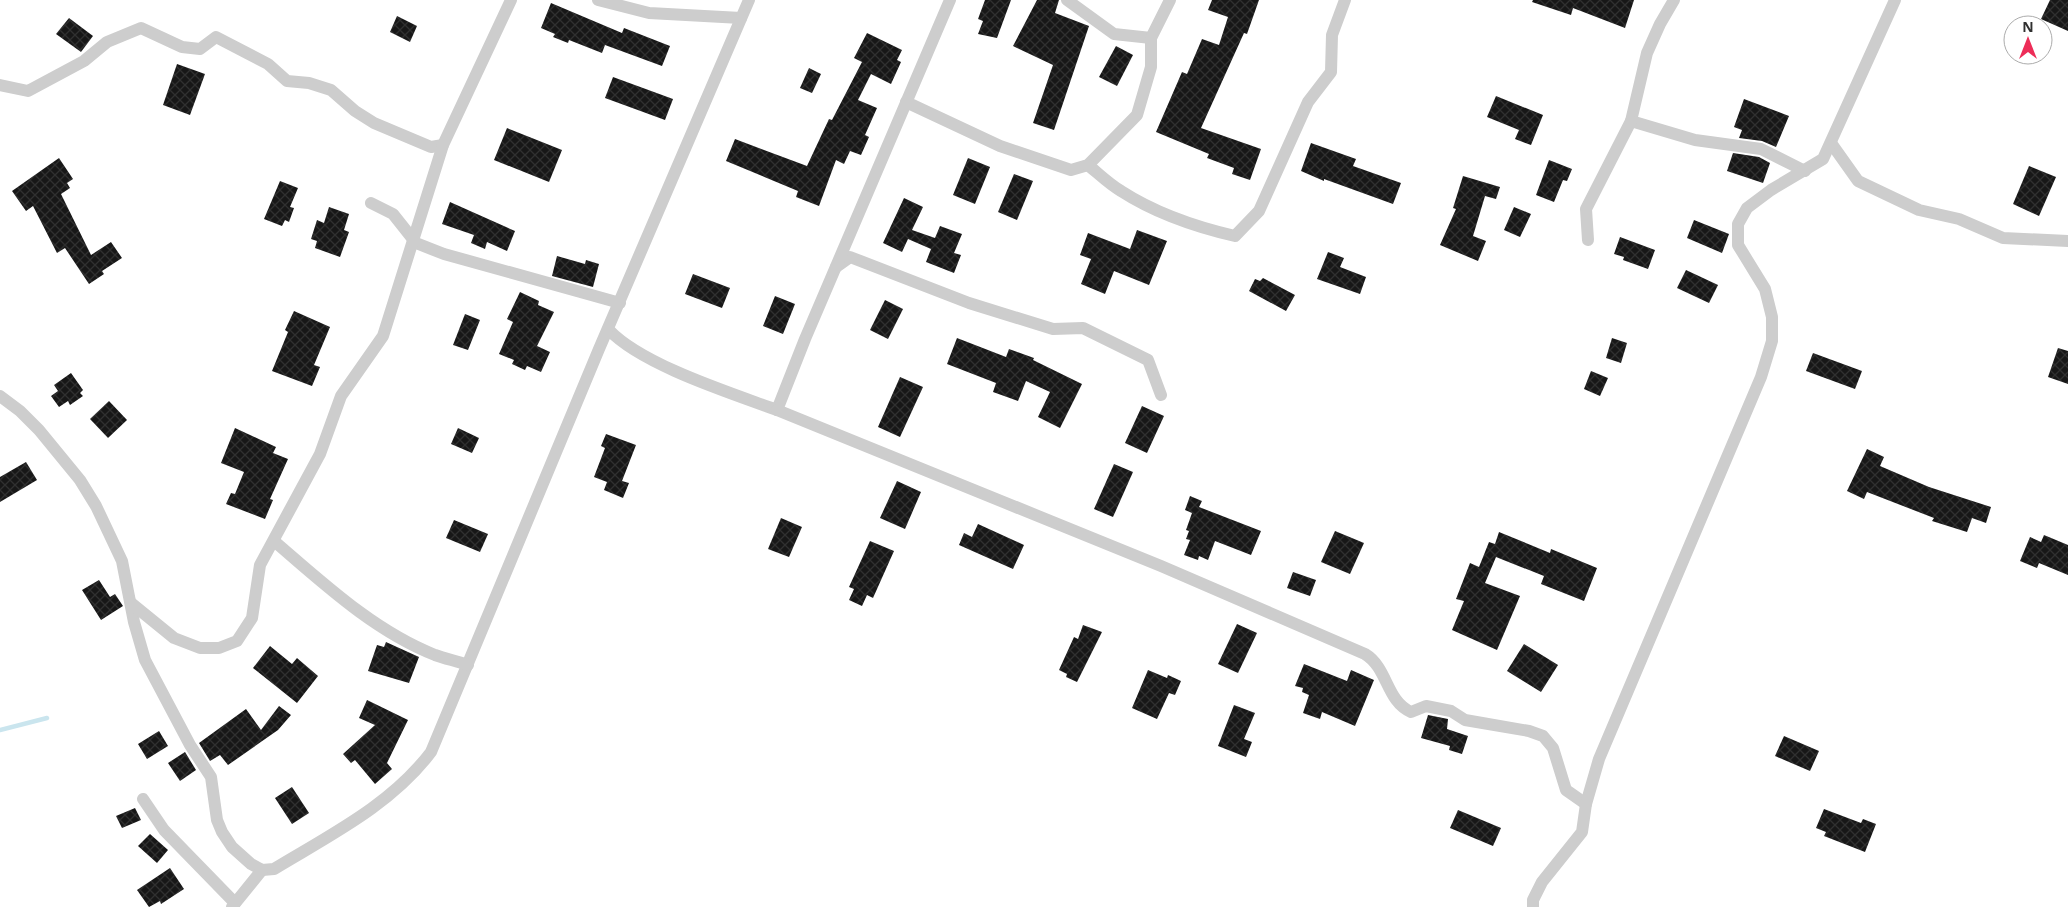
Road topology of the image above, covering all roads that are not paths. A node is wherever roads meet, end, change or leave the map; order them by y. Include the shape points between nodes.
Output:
1 (511, 0) edge
2 (598, 0) edge
3 (749, 0) edge
4 (950, 0) edge
5 (1067, 0) edge
6 (1170, 0) edge
7 (1345, 0) edge
8 (1674, 0) edge
9 (1896, 0) edge
10 (741, 18) junction
11 (1151, 38) junction
12 (0, 85) edge
13 (906, 102) junction
14 (1631, 121) junction
15 (1831, 143) junction
16 (444, 145) junction
17 (1088, 165) junction
18 (1805, 171) junction
19 (371, 203) dead end
20 (1588, 240) dead end
21 (414, 241) junction
22 (2068, 241) edge
23 (836, 267) junction
24 (620, 303) junction
25 (609, 330) junction
26 (1161, 395) dead end
27 (0, 396) edge
28 (778, 410) junction
29 (274, 541) junction
30 (131, 603) junction
31 (468, 664) junction
32 (142, 799) dead end
33 (1586, 804) junction
34 (262, 870) junction
35 (233, 905) edge
36 (1533, 907) edge

1 - 16 street
2 - 10 street via 649,13
3 - 10 street
4 - 13 street
5 - 11 street via 1114,34
6 - 11 street
7 - 17 street via 1332,35 1331,72 1308,102 1259,211 1235,236 1205,229 1159,211 1121,191
8 - 14 street via 1647,53
9 - 15 street
10 - 24 street
11 - 17 street via 1150,67 1137,116
12 - 16 street via 28,91 84,61 107,42 141,28 182,47 200,49 216,37 268,64 287,81 331,90 374,123 431,147
13 - 17 street via 1000,146 1072,170
13 - 23 street
14 - 18 street via 1695,140 1761,149
14 - 20 street via 1586,209
15 - 18 street via 1823,159
15 - 22 street via 1858,182 1919,210 1959,219 2003,238
16 - 21 street
18 - 33 street via 1770,190 1747,208 1738,224 1738,245 1765,289 1772,317 1772,341 1761,377 1599,759
19 - 21 street via 393,214
21 - 24 street via 444,254
21 - 29 street via 383,336 341,396 320,454
23 - 26 street via 850,258 969,303 1053,329 1084,328 1148,360
23 - 28 street
24 - 25 street
25 - 28 street via 638,352
25 - 31 street
27 - 30 street via 39,430 80,480 122,561
28 - 33 street via 1161,566 1352,648 1373,659 1396,702 1411,712 1426,706 1451,712 1465,720 1529,730 1543,736 1553,748 1566,790
29 - 30 street via 260,565 252,618 237,641 219,648 200,648 174,638
29 - 31 street via 324,584 385,629 435,655
30 - 34 street via 145,660 190,745 211,777 217,820 222,832 232,847
31 - 34 street via 431,752 417,771 385,800 274,870
32 - 35 street via 164,830
33 - 36 street via 1582,832 1542,882
34 - 35 street

